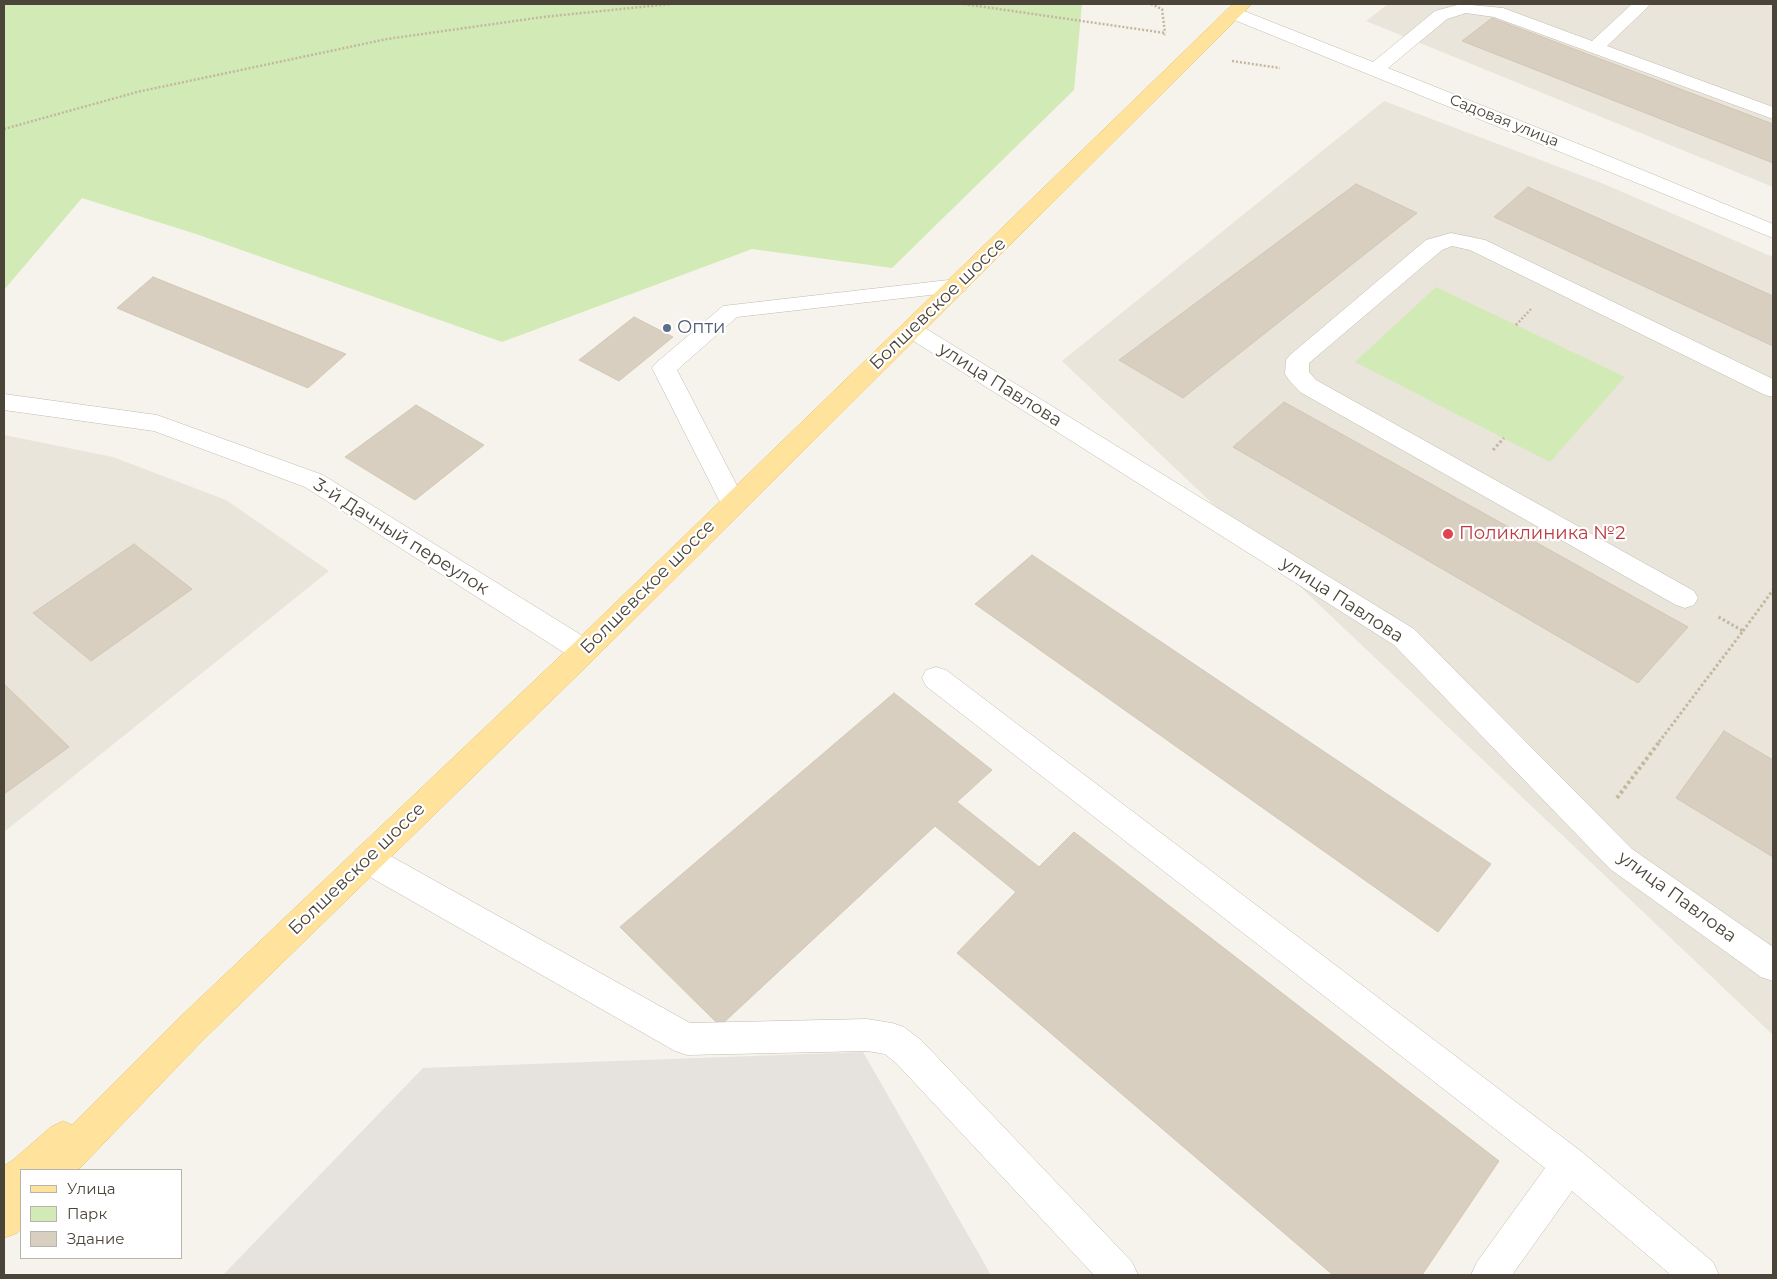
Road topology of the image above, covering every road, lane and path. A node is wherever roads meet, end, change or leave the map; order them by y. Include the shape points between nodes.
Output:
1 (670, 4) edge
2 (964, 4) edge
3 (1151, 4) edge
4 (1642, 4) edge
5 (1238, 8) edge
6 (1165, 34) junction
7 (1160, 38) dead end
8 (1596, 47) junction
9 (1375, 70) junction
10 (1773, 113) edge
11 (4, 129) edge
12 (1773, 232) edge
13 (957, 286) junction
14 (912, 330) junction
15 (1773, 389) edge
16 (4, 402) edge
17 (733, 503) junction
18 (1773, 590) edge
19 (1685, 598) joint
20 (1743, 631) junction
21 (584, 651) junction
22 (936, 678) dead end
23 (1592, 830) junction
24 (367, 859) junction
25 (1773, 966) edge
26 (189, 1031) junction
27 (1569, 1165) junction
28 (28, 1169) edge
29 (53, 1169) edge
30 (20, 1176) edge
31 (4, 1190) edge
32 (20, 1203) edge
33 (4, 1220) edge
34 (1119, 1275) edge
35 (1490, 1275) edge
36 (1700, 1275) edge

1 - 11 path via 543,17 387,39 137,92
2 - 6 path
3 - 6 path via 1162,9
4 - 8 street
5 - 9 street, Садовая улица
5 - 13 main road, Болшевское шоссе
6 - 7 path
8 - 9 street via 1497,12 1465,8 1441,15
8 - 10 street
9 - 12 street, Садовая улица
13 - 14 main road, Болшевское шоссе
13 - 17 street via 731,311 664,368
14 - 17 main road, Болшевское шоссе
14 - 23 street, улица Павлова via 1404,637
15 - 19 street via 1476,246 1451,240 1434,245 1298,360 1297,374 1308,386
16 - 21 street, 3-й Дачный переулок via 157,423 314,481
17 - 21 main road, Болшевское шоссе
18 - 20 path
19 - 20 path
20 - 23 path
21 - 24 main road, Болшевское шоссе
22 - 27 street
23 - 25 street, улица Павлова via 1621,860
24 - 26 main road, Болшевское шоссе
24 - 34 street via 687,1039 868,1035 892,1039 916,1059
26 - 28 main road
26 - 29 main road, Болшевское шоссе
27 - 35 street
27 - 36 street
30 - 31 main road
32 - 33 main road

